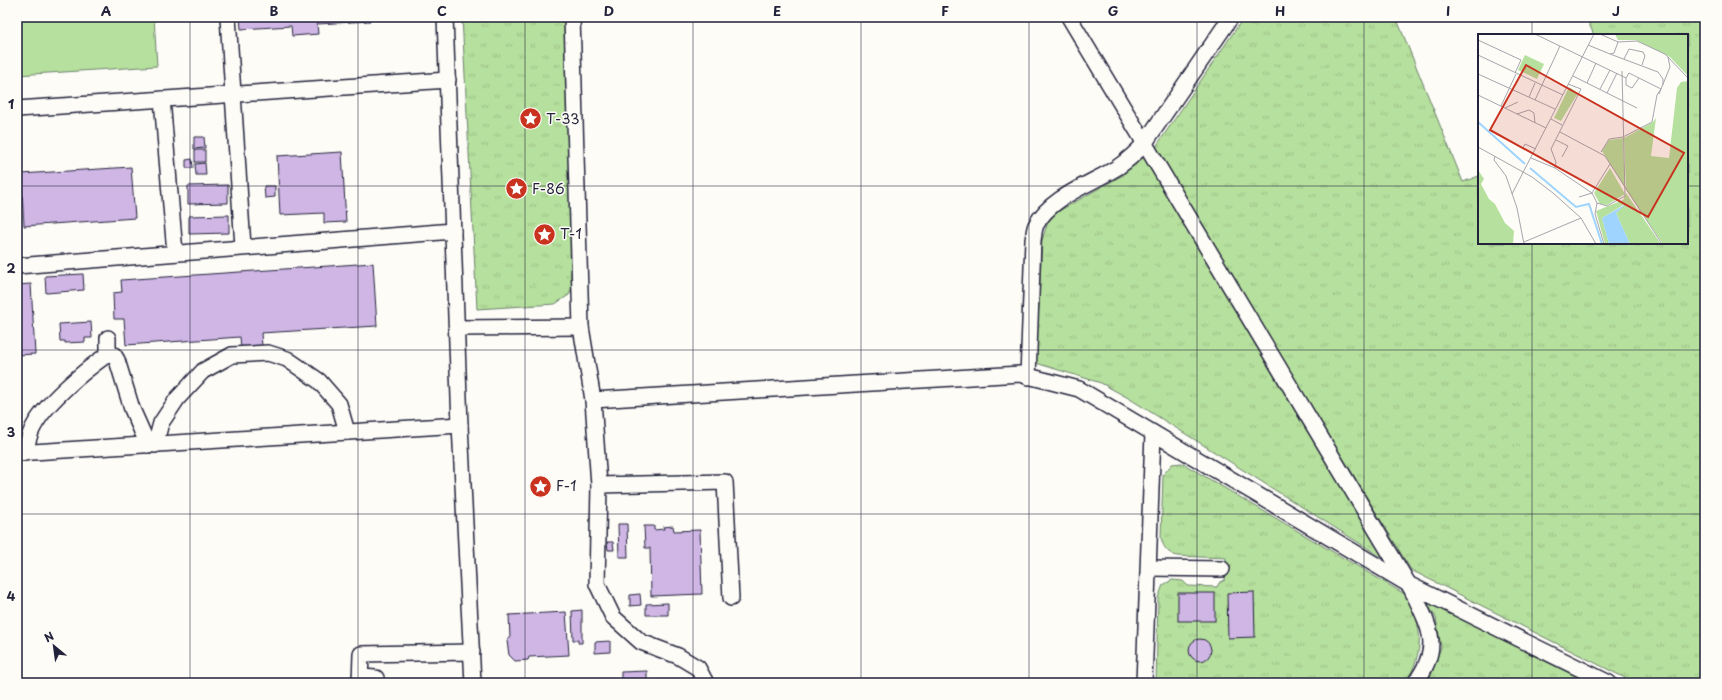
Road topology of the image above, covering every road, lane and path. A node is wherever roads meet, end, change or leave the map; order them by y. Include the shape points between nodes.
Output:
1 (228, 17) edge
2 (445, 17) edge
3 (572, 17) edge
4 (1069, 17) edge
5 (1231, 17) edge
6 (448, 80) junction
7 (234, 94) junction
8 (162, 99) junction
9 (17, 108) edge
10 (1144, 144) junction
11 (453, 230) junction
12 (243, 247) junction
13 (175, 253) junction
14 (17, 266) edge
15 (581, 327) junction
16 (457, 328) junction
17 (108, 338) dead end
18 (108, 354) junction
19 (1028, 377) junction
20 (593, 400) junction
21 (460, 425) junction
22 (347, 432) junction
23 (1154, 433) junction
24 (152, 445) junction
25 (21, 453) edge
26 (599, 485) junction
27 (1149, 568) junction
28 (1222, 569) dead end
29 (1408, 584) junction
30 (731, 598) dead end
31 (472, 652) junction
32 (376, 678) dead end
33 (360, 680) edge
34 (473, 683) edge
35 (706, 683) edge
36 (1144, 683) edge
37 (1415, 683) edge
38 (1609, 683) edge

1 - 7 lane
2 - 6 lane
3 - 15 lane
4 - 10 lane
5 - 10 lane
6 - 7 lane
6 - 11 lane
7 - 8 lane
7 - 12 lane
8 - 9 lane
8 - 13 lane
10 - 19 lane via 1119,166 1059,200 1046,211 1035,226
10 - 29 lane
11 - 12 lane
11 - 16 lane
12 - 13 lane
13 - 14 lane
15 - 16 lane
15 - 20 lane
16 - 21 lane
17 - 18 lane
18 - 24 lane via 114,355 117,360 132,409
18 - 25 lane via 74,381 38,420
19 - 20 lane via 1020,374
19 - 23 lane via 1079,389
20 - 26 lane
21 - 22 lane
21 - 31 lane
22 - 24 lane
22 - 24 lane via 339,404 319,381 287,359 268,353 232,355 203,371 177,399 161,423
23 - 27 lane
23 - 29 lane
24 - 25 lane
26 - 30 lane via 725,482
26 - 35 lane via 597,584 613,617 641,642 678,656 698,668
27 - 28 lane
27 - 36 lane
29 - 37 lane via 1429,627 1432,652 1424,671
29 - 38 lane
31 - 33 lane via 360,654
31 - 34 lane
32 - 33 lane

